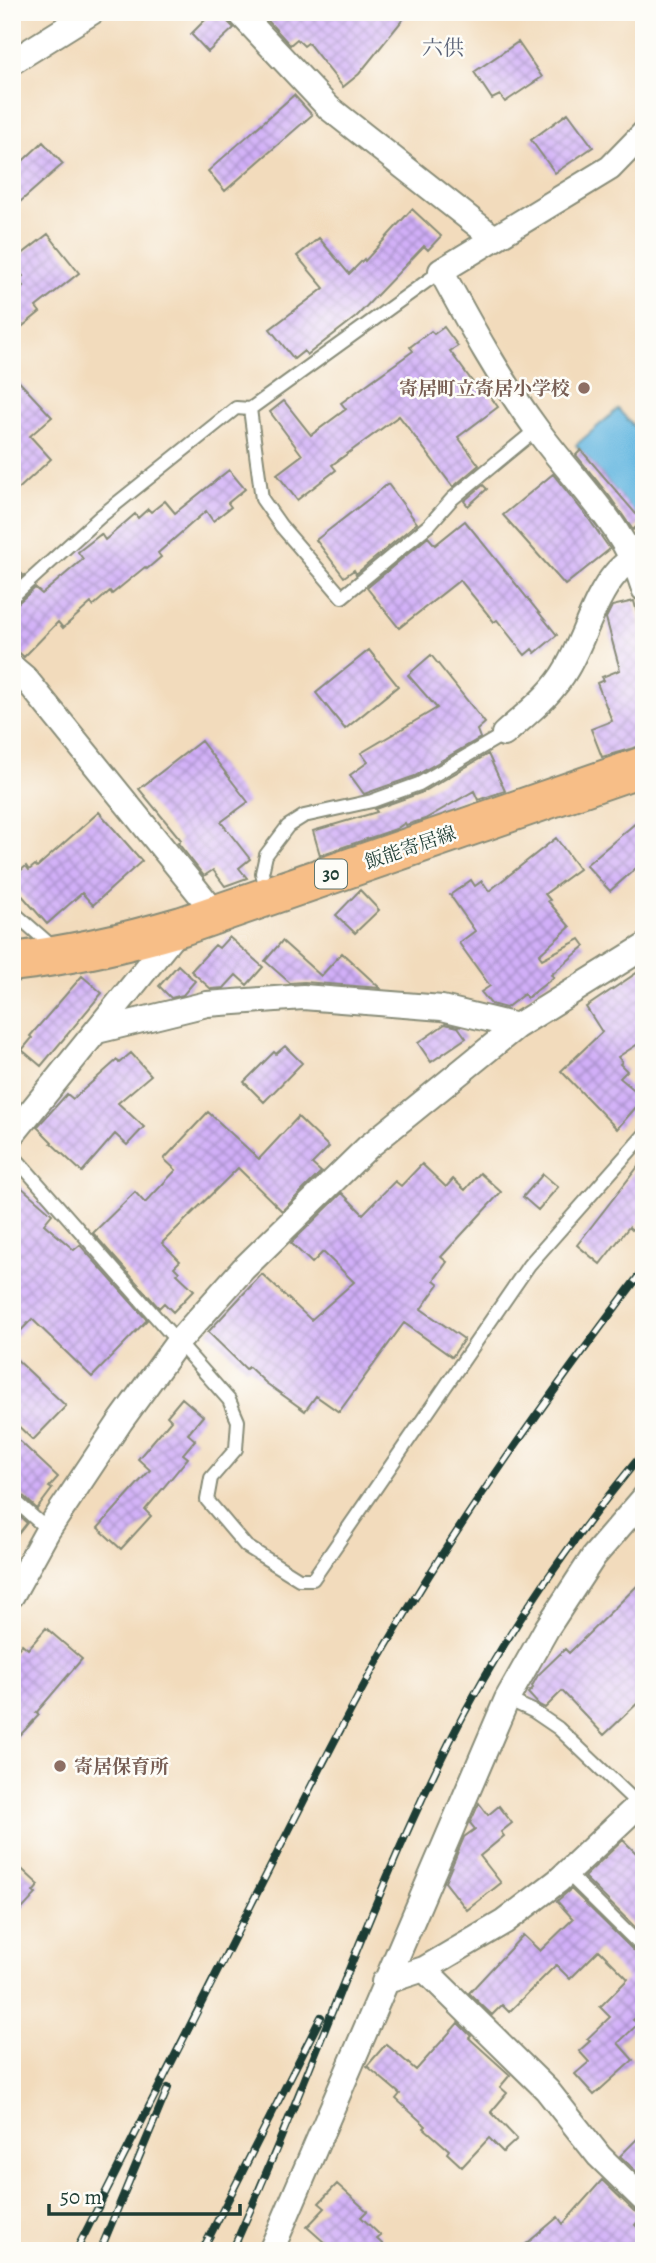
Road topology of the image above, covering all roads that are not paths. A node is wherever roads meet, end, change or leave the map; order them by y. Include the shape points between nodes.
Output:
1 (92, 12) edge
2 (239, 12) edge
3 (12, 62) edge
4 (644, 133) edge
5 (494, 238) junction
6 (442, 271) junction
7 (250, 409) junction
8 (537, 429) junction
9 (632, 558) junction
10 (644, 589) edge
11 (12, 597) edge
12 (12, 667) edge
13 (504, 734) joint
14 (644, 766) edge
15 (268, 896) junction
16 (12, 911) edge
17 (199, 920) junction
18 (644, 947) edge
19 (63, 956) junction
20 (12, 962) edge
21 (517, 1026) junction
22 (97, 1031) junction
23 (23, 1112) edge
24 (12, 1135) edge
25 (644, 1135) edge
26 (12, 1154) edge
27 (178, 1342) junction
28 (644, 1498) edge
29 (12, 1499) edge
30 (48, 1530) junction
31 (12, 1595) edge
32 (507, 1699) junction
33 (642, 1805) edge
34 (566, 1873) junction
35 (644, 1949) edge
36 (424, 1969) junction
37 (384, 1982) junction
38 (644, 2200) edge
39 (274, 2249) edge

1 - 3 street
2 - 5 street via 329,108
4 - 5 street via 610,168
5 - 6 street
6 - 7 lane
6 - 8 street via 470,325
7 - 8 lane via 262,499 342,597
7 - 11 lane via 236,408 102,516
8 - 9 street via 618,533
9 - 10 street
9 - 13 street via 606,589 558,682
12 - 17 street via 25,678
13 - 15 lane via 419,784 372,801 304,816 288,826 265,855 262,873
14 - 15 main road, 飯能寄居線 / 30
15 - 17 main road, 飯能寄居線 / 30
16 - 19 lane
17 - 19 main road, 飯能寄居線 / 30
17 - 22 street
18 - 21 street
19 - 20 main road, 飯能寄居線 / 30
21 - 22 street via 442,1008 303,996 208,1004
21 - 27 street via 368,1147 243,1269
22 - 23 street
23 - 24 street
25 - 27 lane via 529,1265 313,1579 299,1579 246,1546 207,1500 211,1478 236,1449 238,1420 229,1401
26 - 27 lane
27 - 30 street
28 - 32 street via 594,1556
29 - 30 lane
30 - 31 street
32 - 33 lane via 558,1728
32 - 37 street
33 - 34 street
34 - 35 lane
34 - 36 street via 504,1922
36 - 37 street
36 - 38 street via 547,2090 599,2156
37 - 39 street

